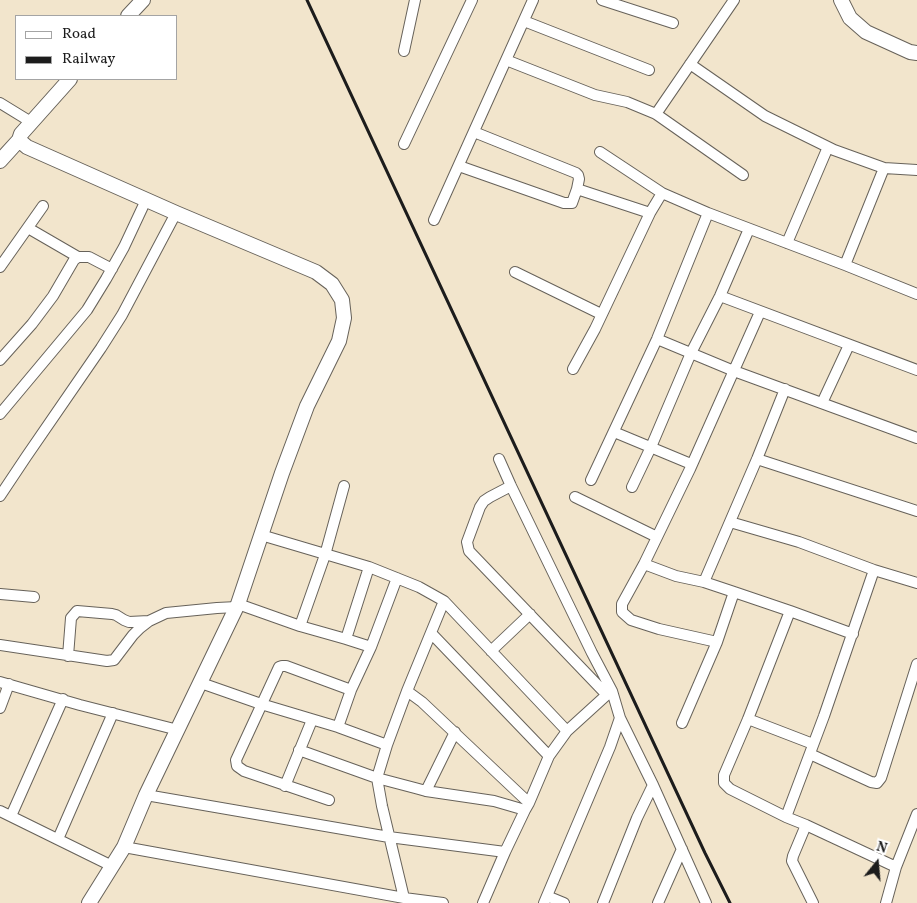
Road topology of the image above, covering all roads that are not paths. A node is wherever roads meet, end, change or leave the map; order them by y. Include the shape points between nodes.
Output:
1 (143, 0) edge
2 (415, 0) edge
3 (472, 0) edge
4 (533, 0) edge
5 (602, 0) edge
6 (734, 0) edge
7 (841, 0) edge
8 (129, 15) edge
9 (524, 21) junction
10 (673, 23) dead end
11 (404, 51) dead end
12 (917, 54) edge
13 (506, 60) junction
14 (690, 64) junction
15 (649, 70) dead end
16 (69, 80) edge
17 (0, 103) edge
18 (656, 114) junction
19 (31, 122) junction
20 (474, 132) junction
21 (20, 140) junction
22 (404, 144) dead end
23 (828, 147) junction
24 (600, 152) dead end
25 (0, 161) edge
26 (459, 166) junction
27 (884, 168) junction
28 (917, 170) edge
29 (743, 175) dead end
30 (577, 189) junction
31 (662, 193) junction
32 (146, 200) junction
33 (43, 206) dead end
34 (176, 213) junction
35 (650, 213) junction
36 (708, 214) junction
37 (434, 220) dead end
38 (28, 228) junction
39 (749, 229) junction
40 (787, 243) junction
41 (78, 257) junction
42 (845, 265) junction
43 (112, 268) junction
44 (0, 269) edge
45 (515, 272) dead end
46 (0, 277) edge
47 (917, 294) edge
48 (720, 296) junction
49 (760, 312) junction
50 (601, 314) junction
51 (657, 339) junction
52 (849, 345) junction
53 (691, 354) junction
54 (0, 360) edge
55 (573, 369) dead end
56 (917, 370) edge
57 (734, 371) junction
58 (785, 389) junction
59 (822, 403) junction
60 (1, 410) edge
61 (614, 432) junction
62 (917, 438) edge
63 (651, 447) junction
64 (499, 459) dead end
65 (757, 459) junction
66 (692, 464) junction
67 (591, 480) dead end
68 (344, 486) dead end
69 (511, 486) junction
70 (632, 487) dead end
71 (0, 496) edge
72 (575, 497) dead end
73 (917, 511) edge
74 (730, 522) junction
75 (261, 535) junction
76 (657, 537) junction
77 (324, 555) junction
78 (644, 564) junction
79 (369, 567) junction
80 (874, 570) junction
81 (397, 578) junction
82 (704, 582) junction
83 (917, 583) edge
84 (734, 592) junction
85 (0, 594) edge
86 (34, 596) dead end
87 (444, 601) junction
88 (238, 606) junction
89 (790, 611) junction
90 (530, 614) junction
91 (149, 621) junction
92 (300, 626) junction
93 (430, 633) junction
94 (853, 634) junction
95 (346, 639) junction
96 (717, 642) junction
97 (0, 645) edge
98 (371, 647) junction
99 (491, 651) junction
100 (68, 656) junction
101 (917, 664) edge
102 (4, 683) edge
103 (201, 683) junction
104 (351, 690) junction
105 (408, 690) junction
106 (913, 692) edge
107 (610, 693) junction
108 (63, 700) junction
109 (261, 704) junction
110 (0, 708) edge
111 (113, 713) junction
112 (620, 718) junction
113 (748, 719) junction
114 (312, 720) junction
115 (682, 723) dead end
116 (338, 727) junction
117 (178, 730) junction
118 (567, 731) junction
119 (455, 732) junction
120 (387, 745) junction
121 (812, 749) junction
122 (299, 750) junction
123 (549, 756) junction
124 (377, 778) junction
125 (653, 785) junction
126 (285, 786) junction
127 (426, 791) junction
128 (146, 795) junction
129 (329, 800) dead end
130 (527, 807) junction
131 (0, 810) edge
132 (917, 814) edge
133 (11, 816) junction
134 (786, 817) junction
135 (806, 825) junction
136 (389, 837) junction
137 (58, 839) junction
138 (124, 847) junction
139 (682, 849) junction
140 (505, 852) junction
141 (112, 866) junction
142 (896, 867) junction
143 (404, 898) junction
144 (546, 899) edge
145 (703, 901) edge
146 (89, 903) edge
147 (443, 903) edge
148 (483, 903) edge
149 (564, 903) edge
150 (603, 903) edge
151 (658, 903) edge
152 (814, 903) edge
153 (886, 903) edge

1 - 8 main road
2 - 11 street
3 - 22 street
4 - 9 street
5 - 10 street
6 - 14 street
7 - 12 main road via 850,18 866,32
9 - 13 street
9 - 15 street
13 - 18 street via 595,96 627,102
13 - 20 street
14 - 18 street
14 - 23 street via 765,116
16 - 19 main road
17 - 19 street
18 - 29 street
19 - 21 main road
20 - 26 street
20 - 30 street via 576,173 579,179
21 - 25 main road
21 - 32 main road via 27,147
23 - 27 street
23 - 40 street
24 - 31 street
26 - 30 street via 564,203 572,203
26 - 37 street
27 - 28 street
27 - 42 street
30 - 35 street
31 - 35 street
31 - 36 street
32 - 34 main road
32 - 43 street
33 - 38 street
34 - 71 street via 117,323
34 - 75 main road via 316,272 332,284 342,300 344,318 339,341 307,406
35 - 50 street
36 - 39 street
36 - 51 street
38 - 41 street
38 - 44 street
39 - 40 street
39 - 48 street
40 - 42 street
41 - 43 street via 88,257
41 - 54 street via 32,324
42 - 47 street
43 - 60 street via 87,310
44 - 46 street
45 - 50 street
48 - 49 street
48 - 53 street
49 - 52 street
49 - 57 street
50 - 55 street
51 - 53 street
51 - 61 street
52 - 56 street
52 - 59 street
53 - 57 street
53 - 63 street
57 - 58 street
57 - 66 street
58 - 59 street
58 - 65 street
59 - 62 street
61 - 63 street
61 - 67 street
63 - 66 street
63 - 70 street
64 - 69 street
65 - 73 street
65 - 74 street
66 - 76 street
68 - 77 street
69 - 90 street via 484,501 467,542 469,551
69 - 107 street
72 - 76 street
74 - 80 street via 798,542
74 - 82 street
75 - 77 street
75 - 88 main road
76 - 78 street
77 - 79 street
77 - 92 street
78 - 82 street
78 - 96 street via 622,604 622,612 646,626
79 - 81 street
79 - 95 street
80 - 83 street
80 - 94 street
81 - 87 street
81 - 98 street
82 - 84 street
84 - 89 street
84 - 96 street
85 - 86 street
87 - 93 street
87 - 99 street
88 - 91 street via 166,613
88 - 92 street
88 - 103 main road
89 - 94 street
89 - 113 street
90 - 99 street
90 - 107 street
91 - 100 street via 133,635 114,660
91 - 100 street via 129,622 112,614 77,611 71,618
92 - 95 street
93 - 105 street
93 - 123 street
94 - 121 street
95 - 98 street
96 - 115 street
97 - 100 street
98 - 104 street
99 - 118 street
101 - 106 street
102 - 108 street
102 - 110 street
103 - 109 street
103 - 117 main road
104 - 109 street via 282,666
104 - 116 street
105 - 119 street
105 - 120 street
106 - 121 street via 877,783
107 - 112 street
107 - 118 street
108 - 111 street
108 - 133 street
109 - 114 street
109 - 126 street via 236,760 237,766
111 - 117 street
111 - 137 street
112 - 125 street
112 - 144 street
113 - 121 street
113 - 134 street via 724,782
114 - 116 street
114 - 122 street
116 - 120 street
117 - 128 main road
118 - 123 street
119 - 127 street
119 - 130 street
120 - 124 street
121 - 134 street
122 - 124 street
122 - 126 street
123 - 130 street
124 - 127 street
124 - 136 street
125 - 139 street
125 - 150 street
126 - 129 street
127 - 130 street
128 - 136 street
128 - 138 main road
130 - 140 street
131 - 133 street
132 - 142 street
133 - 137 street
134 - 135 street
135 - 142 street
135 - 152 street via 792,861
136 - 140 street
136 - 143 street
137 - 141 street
138 - 141 main road
138 - 143 street
139 - 145 street
139 - 151 street
140 - 148 street
141 - 146 main road
142 - 153 street
143 - 147 street
144 - 149 street

